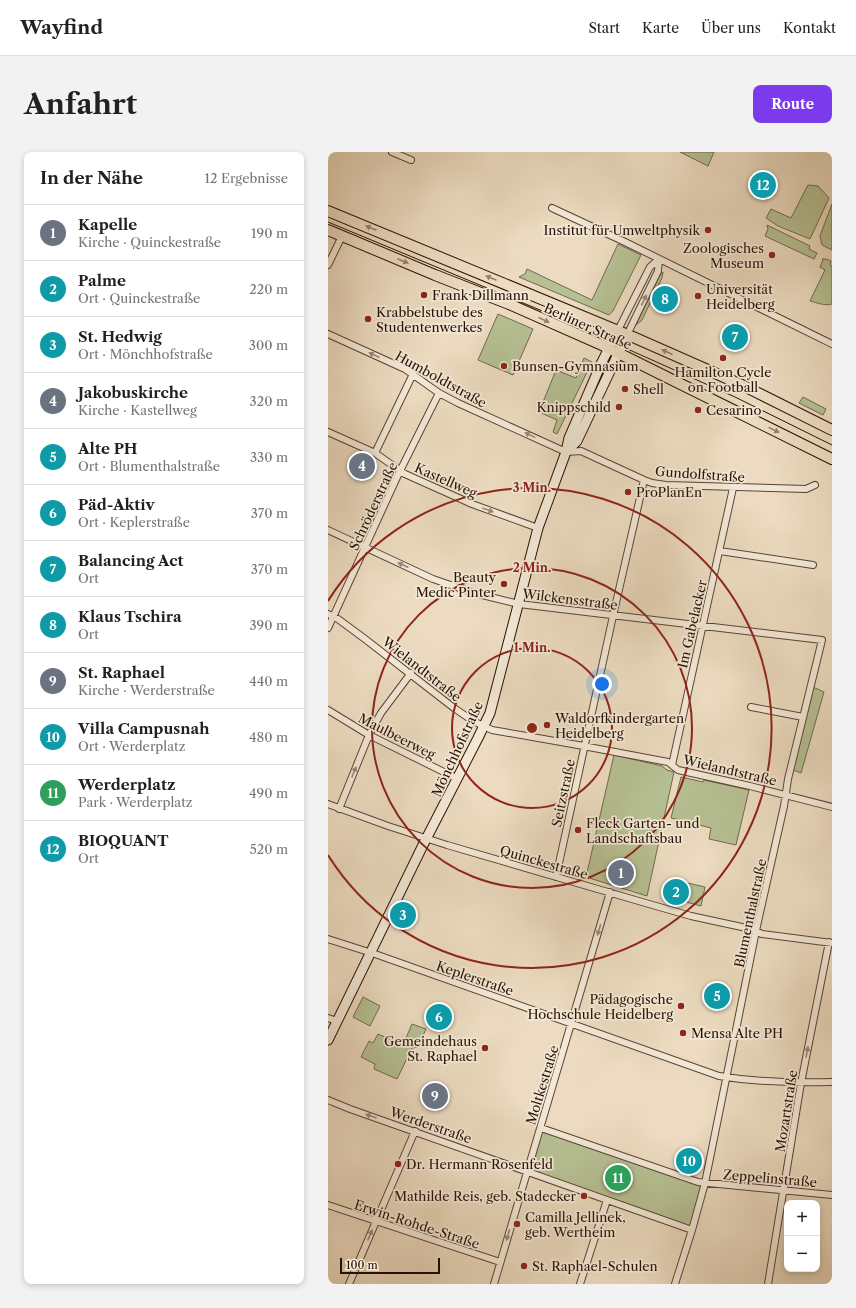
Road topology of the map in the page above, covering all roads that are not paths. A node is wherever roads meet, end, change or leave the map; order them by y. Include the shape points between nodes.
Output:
1 (392, 152) edge
2 (411, 160) dead end
3 (552, 208) dead end
4 (328, 211) edge
5 (328, 230) edge
6 (342, 236) junction
7 (659, 259) junction
8 (328, 266) edge
9 (617, 332) junction
10 (328, 334) edge
11 (627, 336) junction
12 (832, 344) edge
13 (609, 348) junction
14 (619, 353) junction
15 (413, 374) junction
16 (438, 393) junction
17 (832, 430) edge
18 (328, 432) edge
19 (566, 452) junction
20 (376, 453) junction
21 (832, 459) edge
22 (401, 471) junction
23 (644, 480) junction
24 (815, 485) dead end
25 (733, 488) junction
26 (538, 528) junction
27 (328, 530) edge
28 (366, 547) junction
29 (720, 551) junction
30 (813, 564) dead end
31 (519, 604) junction
32 (331, 615) edge
33 (613, 616) junction
34 (702, 626) junction
35 (328, 628) edge
36 (822, 640) joint
37 (411, 673) junction
38 (751, 707) dead end
39 (328, 710) edge
40 (803, 717) junction
41 (484, 727) junction
42 (369, 735) junction
43 (585, 746) junction
44 (672, 765) junction
45 (458, 779) junction
46 (786, 795) junction
47 (328, 804) edge
48 (832, 807) edge
49 (339, 808) junction
50 (427, 838) junction
51 (556, 877) junction
52 (610, 892) junction
53 (756, 932) junction
54 (328, 939) edge
55 (830, 942) edge
56 (367, 952) junction
57 (332, 1019) edge
58 (568, 1023) junction
59 (328, 1040) edge
60 (727, 1077) junction
61 (832, 1082) edge
62 (801, 1083) junction
63 (328, 1100) edge
64 (541, 1128) junction
65 (415, 1131) junction
66 (527, 1171) junction
67 (705, 1183) junction
68 (784, 1191) junction
69 (832, 1195) edge
70 (607, 1200) junction
71 (328, 1205) edge
72 (376, 1221) junction
73 (692, 1230) junction
74 (500, 1262) junction
75 (349, 1284) edge
76 (494, 1284) edge
77 (580, 1284) edge
78 (675, 1284) edge
79 (768, 1284) edge

1 - 2 street
3 - 7 street
9 -> 4 main road, Berliner Straße
5 - 6 main road, Berliner Straße
6 - 8 street
6 -> 13 main road, Berliner Straße
7 - 9 street via 650,268
11 -> 7 street via 658,271
7 - 12 street
9 - 11 main road, Berliner Straße
9 - 13 street, Mönchhofstraße
15 -> 10 street, Humboldtstraße
11 - 14 street, Mönchhofstraße
17 -> 11 main road, Berliner Straße via 742,385
13 - 14 main road, Berliner Straße
13 - 19 street, Mönchhofstraße via 569,438
14 - 19 street, Mönchhofstraße via 577,441
14 -> 21 main road, Berliner Straße
15 - 16 street, Humboldtstraße
15 - 20 street
19 -> 16 street, Humboldtstraße
16 - 22 street, Schröderstraße
18 - 20 street, Kastellweg
19 - 23 street, Gundolfstraße via 581,451
19 - 26 street, Mönchhofstraße
20 - 22 street, Kastellweg
22 -> 26 street, Kastellweg via 472,504
22 - 28 street, Schröderstraße
23 - 25 street, Gundolfstraße via 666,485
23 - 33 street, Seitzstraße
24 - 25 street, Gundolfstraße via 806,489
25 - 29 street, Im Gabelacker
26 - 31 street, Mönchhofstraße
27 - 28 street, Wilckensstraße
31 -> 28 street, Wilckensstraße via 433,579
28 - 32 street, Schröderstraße
29 - 30 street
29 - 34 street, Im Gabelacker
31 - 33 street, Wilckensstraße
31 - 41 street, Mönchhofstraße
32 - 35 street, Schröderstraße
32 - 37 street, Wielandtstraße
33 - 34 street, Wilckensstraße
33 - 43 street, Seitzstraße
34 - 36 street, Wilckensstraße
34 - 44 street, Im Gabelacker
36 - 40 street, Blumenthalstraße
37 - 41 street, Wielandtstraße via 454,708
37 - 42 street via 381,713
38 - 40 street
39 - 42 street, Maulbeerweg
40 - 46 street, Blumenthalstraße
41 - 43 street, Wielandtstraße
41 - 45 street, Mönchhofstraße
42 - 45 street, Maulbeerweg
49 -> 42 street
43 - 44 street, Wielandtstraße via 668,762
43 - 51 street, Seitzstraße
44 - 46 street, Wielandtstraße via 678,770
45 - 50 street, Mönchhofstraße
46 - 48 street, Wielandtstraße
46 - 53 street, Blumenthalstraße
47 - 49 street, Quinckestraße
49 - 50 street, Quinckestraße
50 - 51 street, Quinckestraße
50 - 56 street, Mönchhofstraße
51 - 52 street, Quinckestraße
52 - 53 street, Quinckestraße
52 -> 58 street, Moltkestraße
53 - 55 street, Quinckestraße
53 - 60 street, Blumenthalstraße
54 - 56 street, Keplerstraße
62 -> 55 street, Mozartstraße
56 - 57 street, Mönchhofstraße
56 - 58 street, Keplerstraße
57 - 59 street, Mönchhofstraße
58 - 60 street, Keplerstraße
58 - 64 street, Moltkestraße
60 - 62 street, Keplerstraße
60 - 67 street, Blumenthalstraße
61 - 62 street, Keplerstraße
62 - 68 street, Mozartstraße
65 -> 63 street, Werderstraße
64 - 66 street, Moltkestraße
64 - 67 street, Zeppelinstraße
65 - 66 street, Werderstraße
65 - 72 street
66 - 70 street, Werderstraße
66 -> 74 street, Moltkestraße
67 - 68 street, Zeppelinstraße
67 - 73 street, Blumenthalstraße
68 - 69 street, Zeppelinstraße
68 - 79 street, Mozartstraße
70 - 73 street, Werderstraße
70 - 77 street
71 - 72 street, Erwin-Rohde-Straße
72 - 74 street, Erwin-Rohde-Straße
75 -> 72 street
73 - 78 street, Blumenthalstraße
74 - 76 street, Moltkestraße

